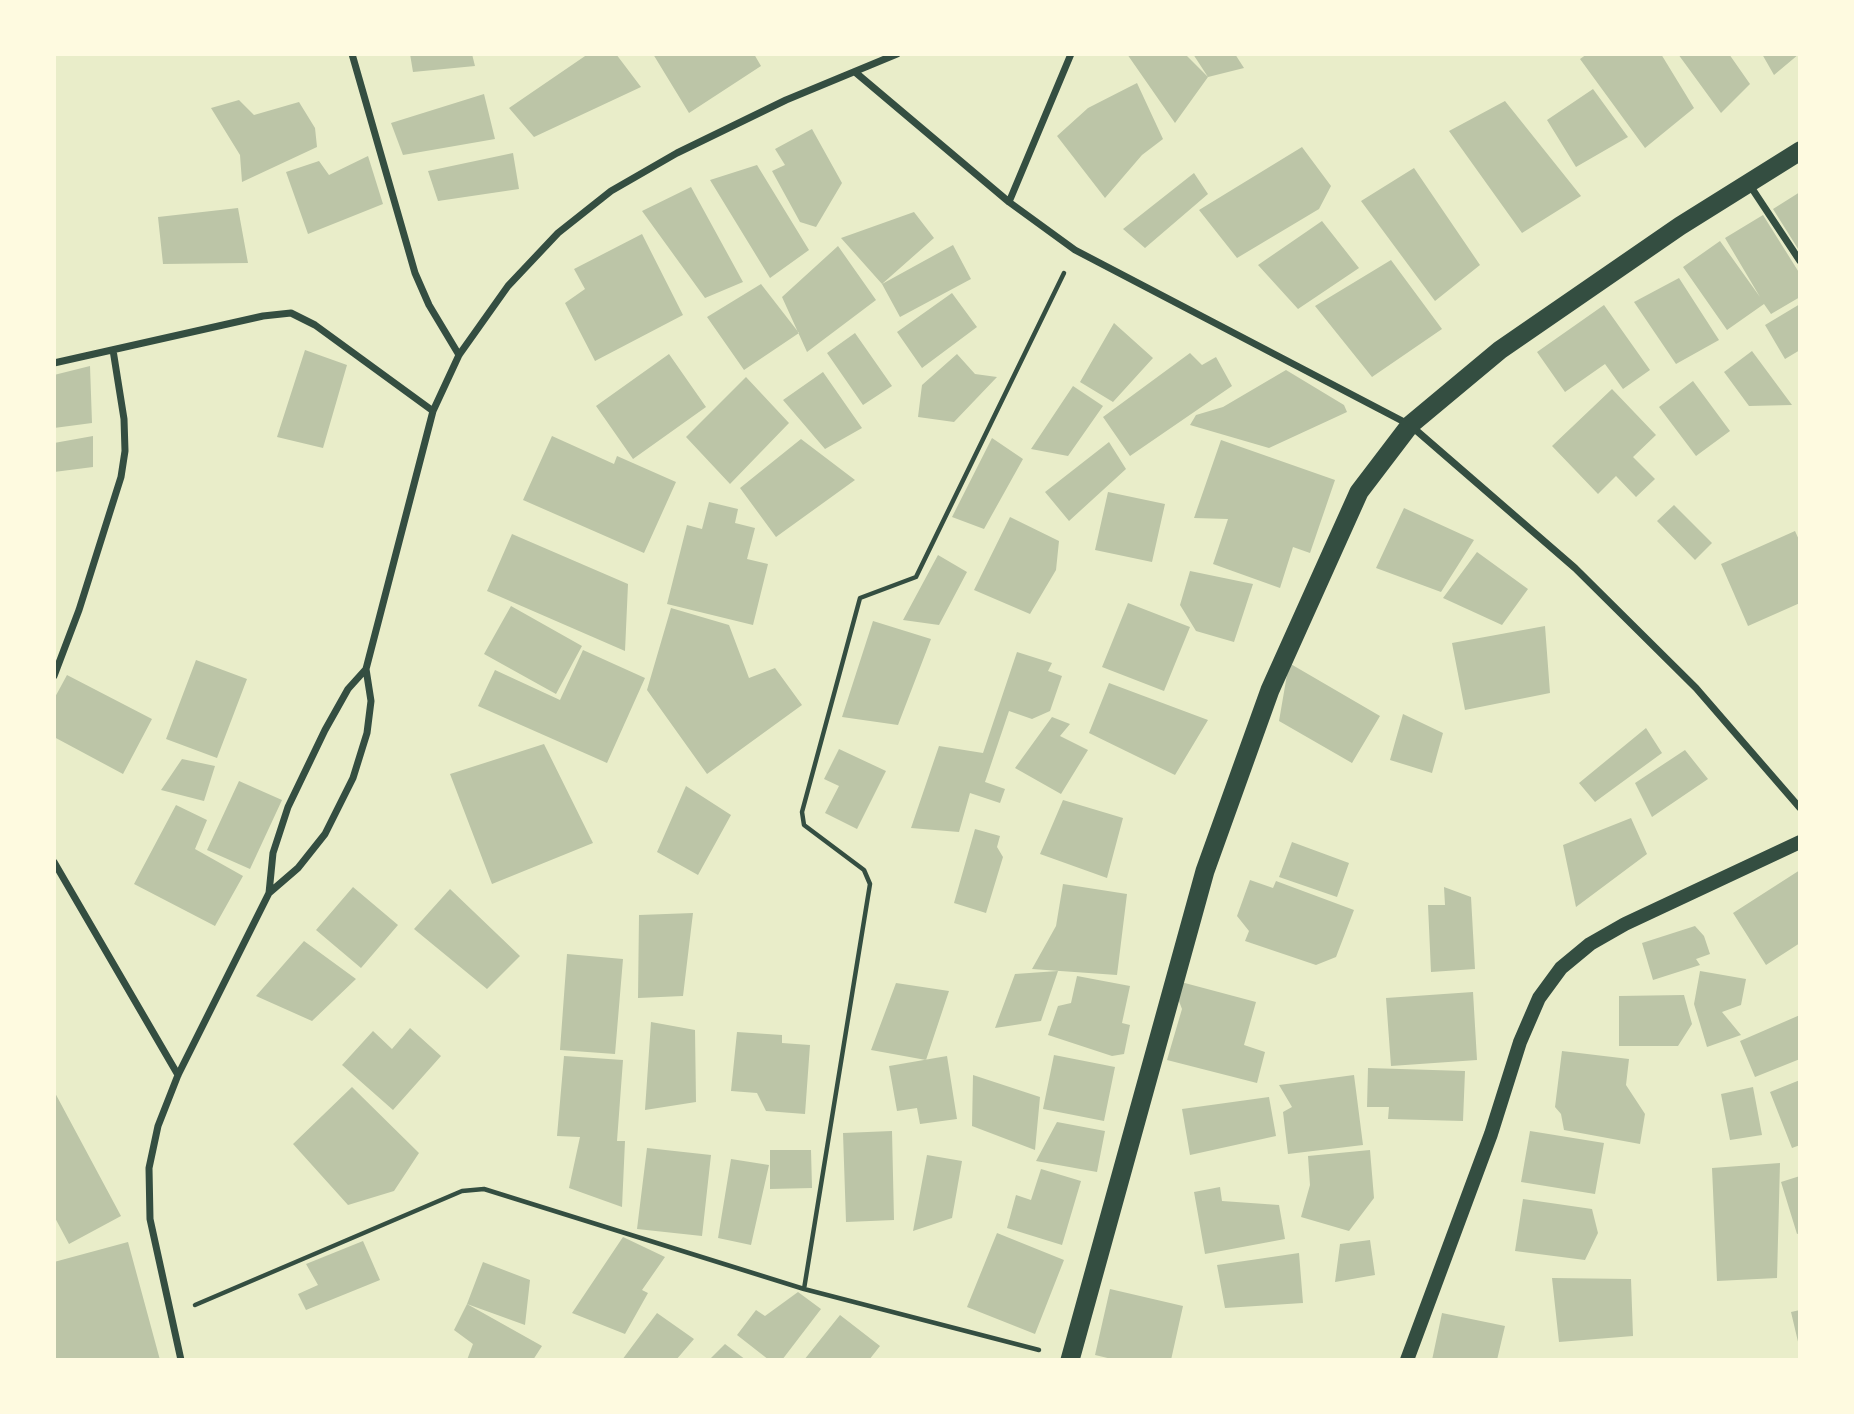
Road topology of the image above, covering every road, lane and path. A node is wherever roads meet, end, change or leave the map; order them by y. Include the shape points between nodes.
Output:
1 (352, 54) edge
2 (897, 54) edge
3 (1071, 54) edge
4 (855, 72) junction
5 (1800, 151) edge
6 (1748, 183) junction
7 (1009, 202) junction
8 (1075, 250) junction
9 (1800, 261) edge
10 (113, 350) junction
11 (459, 355) junction
12 (54, 363) edge
13 (433, 411) junction
14 (1410, 425) junction
15 (366, 669) junction
16 (54, 676) edge
17 (1800, 808) edge
18 (1800, 842) edge
19 (54, 862) edge
20 (269, 894) junction
21 (178, 1075) junction
22 (804, 1289) junction
23 (170, 1315) junction
24 (1070, 1359) edge
25 (181, 1360) edge
26 (1407, 1360) edge

1 - 11 street via 415,273
2 - 4 street
3 - 7 street
4 - 7 street
4 - 11 street via 713,135 611,191 558,233 508,286
5 - 6 highway
6 - 9 street
6 - 14 highway via 1500,350
7 - 8 street
8 - 14 street
8 - 22 path via 916,577 860,598 802,812 804,825 864,870 870,884
10 - 12 street
10 - 13 street via 291,313 316,325
10 - 16 street via 124,419 121,477
11 - 13 street
13 - 15 street
14 - 17 street via 1584,577 1696,688
14 - 24 highway via 1359,492 1261,716 1205,871
15 - 20 street via 348,689 288,807 273,853
15 - 20 street via 371,701 353,778 325,834
18 - 26 main road via 1625,924 1561,968 1539,998 1520,1042
19 - 21 street
20 - 21 street
21 - 23 street via 158,1126 149,1168 150,1219
22 - 23 path via 472,1189
22 - 24 path
23 - 25 street

